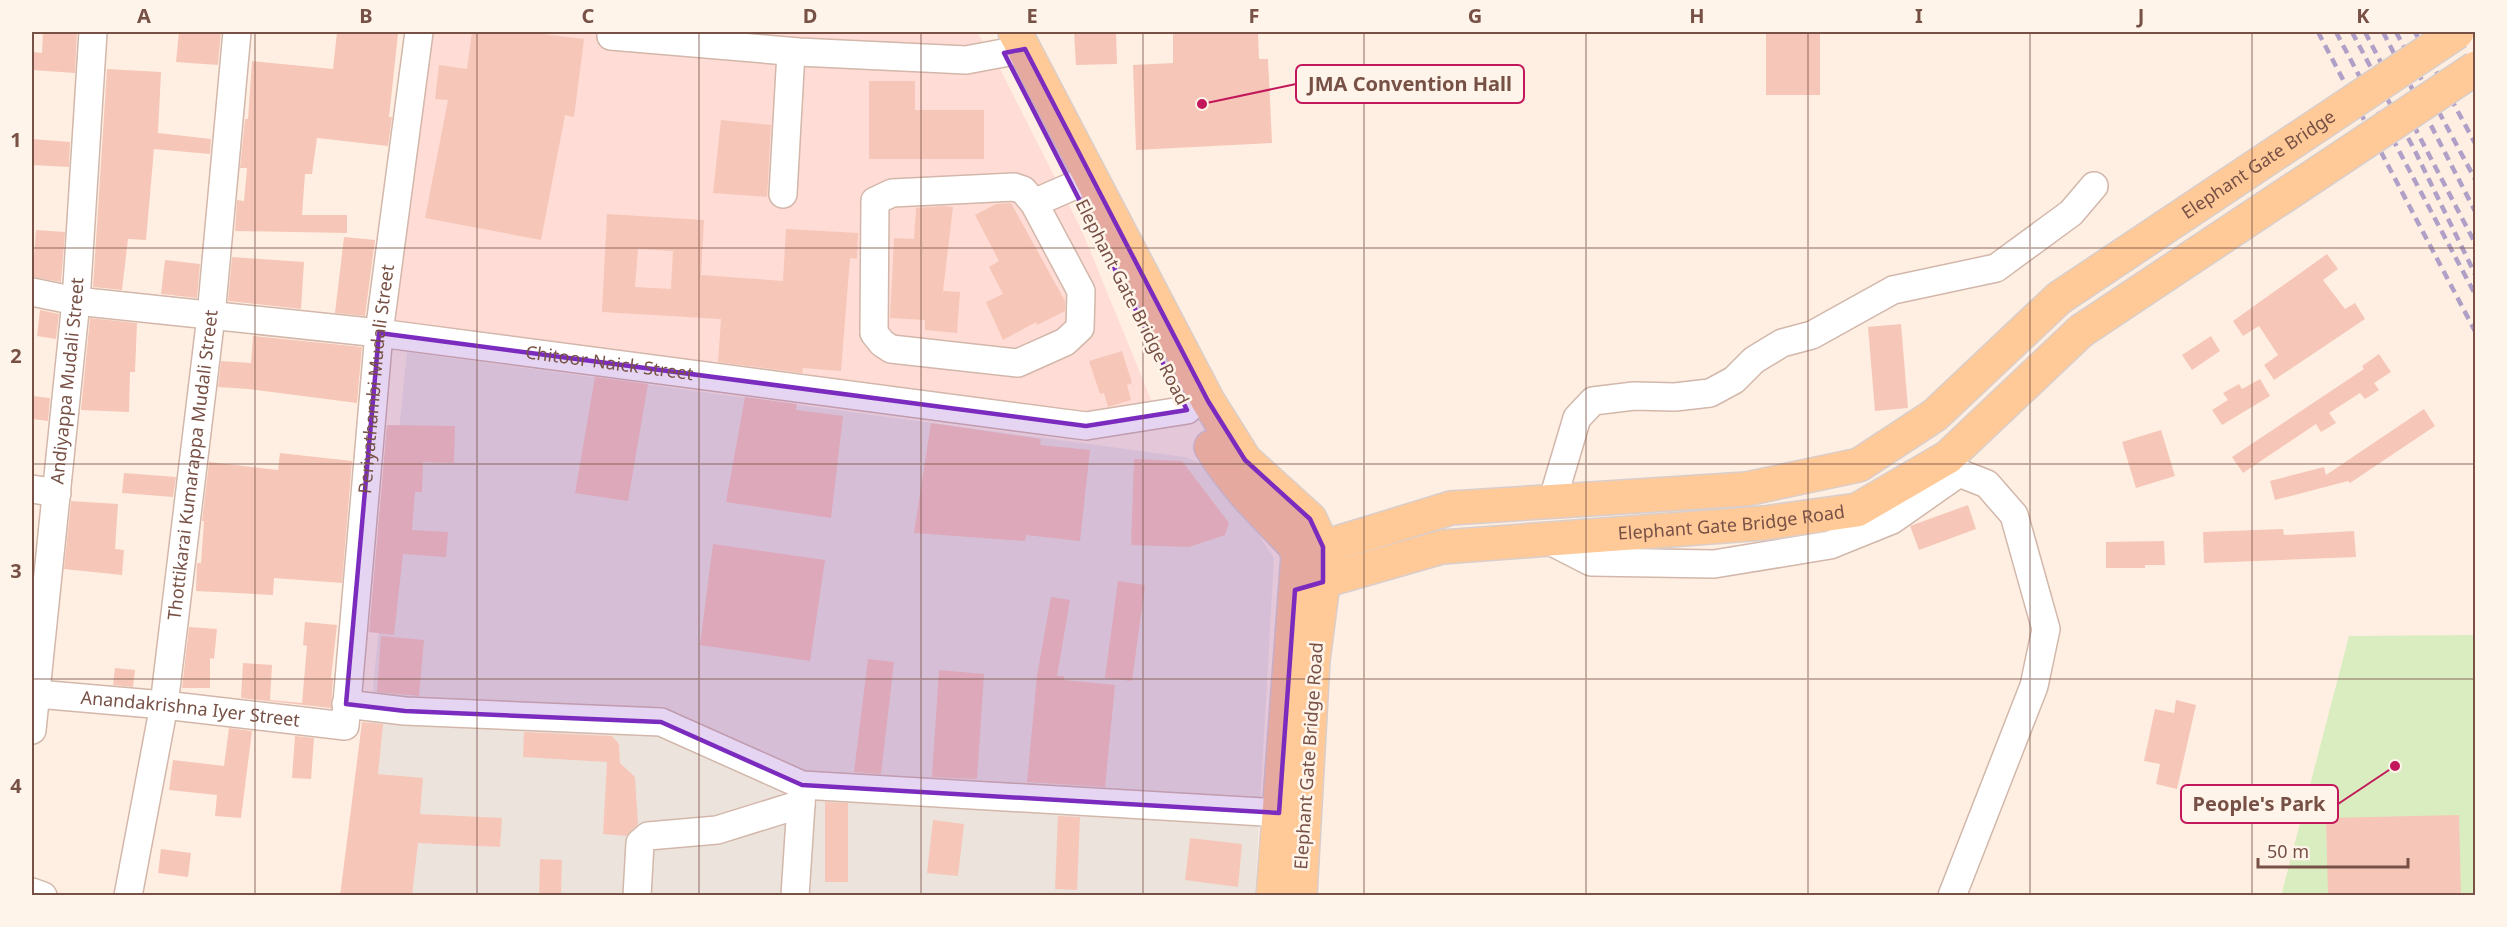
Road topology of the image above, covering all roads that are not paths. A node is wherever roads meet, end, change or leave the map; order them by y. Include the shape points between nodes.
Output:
1 (93, 32) edge
2 (237, 32) edge
3 (419, 32) edge
4 (2457, 32) edge
5 (611, 36) dead end
6 (1009, 41) edge
7 (791, 52) junction
8 (2475, 68) edge
9 (1073, 186) junction
10 (2094, 186) dead end
11 (783, 194) dead end
12 (1034, 203) junction
13 (32, 292) edge
14 (2059, 298) joint
15 (76, 301) junction
16 (211, 316) junction
17 (379, 333) junction
18 (1187, 410) junction
19 (44, 491) edge
20 (1552, 501) junction
21 (1546, 539) junction
22 (1310, 551) junction
23 (1313, 590) junction
24 (36, 694) junction
25 (164, 705) junction
26 (346, 715) junction
27 (32, 730) edge
28 (801, 794) junction
29 (1279, 813) junction
30 (32, 892) edge
31 (43, 896) edge
32 (128, 896) edge
33 (637, 896) edge
34 (795, 896) edge
35 (1273, 896) edge
36 (1300, 896) edge
37 (1952, 896) edge

1 - 15 street, Andiyappa Mudali Street
2 - 16 street, Thottikarai Kumarappa Mudali Street
3 - 17 street, Periyathambi Mudali Street
4 - 14 main road, Elephant Gate Bridge, bridge
5 - 7 street
6 - 7 street via 966,60
6 - 9 main road, Elephant Gate Bridge Road
6 - 22 main road via 1208,401 1245,460 1310,519
7 - 11 street
8 - 21 main road, Elephant Gate Bridge Road, bridge via 2081,331 1948,457 1857,510 1764,523
9 - 12 street
9 - 18 main road, Elephant Gate Bridge Road
10 - 20 street via 2071,213 1996,268 1893,290 1812,335 1782,343 1754,360 1734,380 1710,393 1593,401 1577,418
12 - 12 street via 1081,291 1080,328 1065,342 1018,363 891,349 882,343 874,333 875,201 892,193 1014,187 1023,190
13 - 15 street, Chitoor Naick Street
14 - 20 main road, Elephant Gate Bridge Road via 1935,415 1858,465 1746,489
15 - 16 street, Chitoor Naick Street
15 - 19 street, Andiyappa Mudali Street
16 - 17 street, Chitoor Naick Street
16 - 25 street, Thottikarai Kumarappa Mudali Street
17 - 18 street, Chitoor Naick Street via 1086,426
17 - 26 street, Periyathambi Mudali Street
18 - 22 main road, Elephant Gate Bridge Road via 1224,470 1264,516 1294,545
19 - 24 street, Andiyappa Mudali Street
20 - 22 main road, Elephant Gate Bridge Road via 1451,508
21 - 23 main road, Elephant Gate Bridge Road via 1442,547
21 - 37 street via 1591,562 1713,564 1830,545 1892,520 1959,473 1987,484 2014,515 2046,630 2034,686
22 - 23 main road, Elephant Gate Bridge Road
23 - 29 main road, Elephant Gate Bridge Road
23 - 36 main road, Elephant Gate Bridge Road
24 - 25 street, Anandakrishna Iyer Street
24 - 27 street, Andiyappa Mudali Street
25 - 26 street, Anandakrishna Iyer Street
25 - 32 street, Thottikarai Kumarappa Mudali Street
26 - 28 street, Anandakrishna Iyer Street via 405,711 661,722
28 - 29 street
28 - 33 street via 717,830 648,836 640,843
28 - 34 street
29 - 35 main road, Elephant Gate Bridge Road
30 - 31 street

